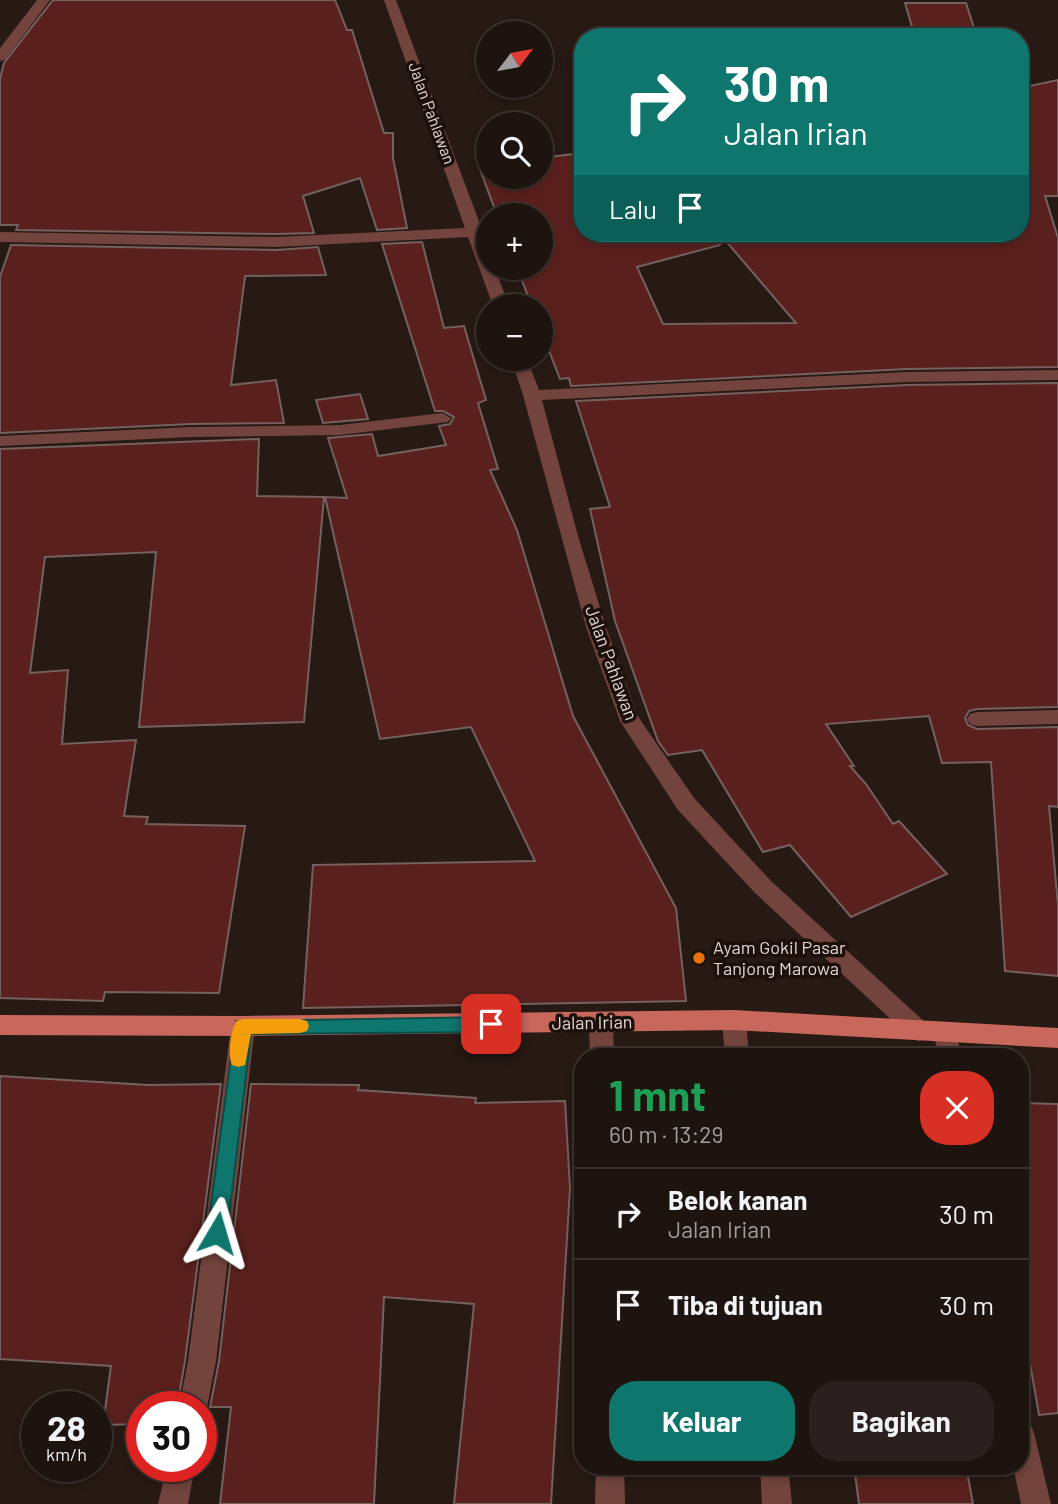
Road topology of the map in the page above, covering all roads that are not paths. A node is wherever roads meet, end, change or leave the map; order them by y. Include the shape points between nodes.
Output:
1 (44, 0) edge
2 (390, 0) edge
3 (0, 57) edge
4 (475, 232) junction
5 (3, 237) edge
6 (0, 254) edge
7 (496, 294) edge
8 (523, 371) edge
9 (1058, 375) edge
10 (531, 395) junction
11 (442, 418) dead end
12 (0, 441) edge
13 (1058, 717) edge
14 (977, 719) dead end
15 (734, 1020) junction
16 (601, 1023) junction
17 (0, 1025) edge
18 (243, 1027) junction
19 (919, 1031) junction
20 (946, 1033) junction
21 (1058, 1038) edge
22 (602, 1048) edge
23 (736, 1048) edge
24 (948, 1048) edge
25 (195, 1391) edge
26 (1029, 1473) edge
27 (610, 1475) edge
28 (775, 1475) edge
29 (178, 1482) edge
30 (173, 1504) edge
31 (610, 1504) edge
32 (777, 1504) edge
33 (1036, 1504) edge

1 - 3 street
2 - 4 street, Jalan Pahlawan
4 - 5 street via 264,242
4 - 7 street, Jalan Pahlawan
5 - 6 street
8 - 10 street, Jalan Pahlawan
9 - 10 street via 906,377
10 - 19 street, Jalan Pahlawan via 596,627 627,716 686,804 762,887
11 - 12 street via 340,430
13 - 14 street
15 - 16 main road, Jalan Irian
15 - 19 main road, Jalan Irian
15 - 23 street
16 - 18 main road, Jalan Irian
16 - 22 street
17 - 18 main road, Jalan Irian
18 - 25 street
19 - 20 main road, Jalan Irian
20 - 21 main road, Jalan Irian
20 - 24 street
26 - 33 street
27 - 31 street
28 - 32 street
29 - 30 street

